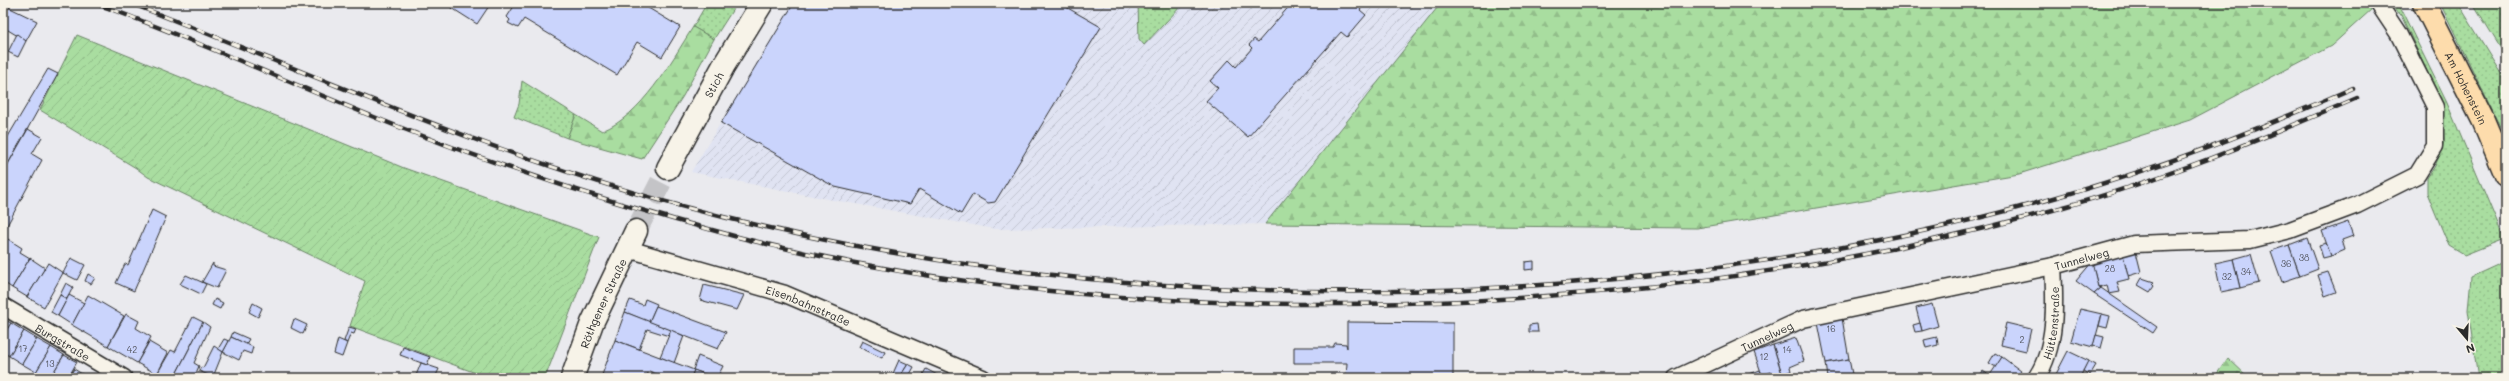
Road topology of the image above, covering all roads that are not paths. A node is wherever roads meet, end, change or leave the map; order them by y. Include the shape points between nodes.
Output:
1 (762, 3) edge
2 (2378, 3) edge
3 (2424, 3) edge
4 (668, 168) tunnel mouth
5 (2506, 175) edge
6 (632, 240) joint
7 (2052, 266) junction
8 (3, 306) edge
9 (124, 378) edge
10 (572, 378) edge
11 (982, 378) edge
12 (1676, 378) edge
13 (2036, 378) edge

1 - 4 main road, Stich via 724,65
2 - 7 street, Tunnelweg via 2398,33 2435,107 2436,146 2417,175 2358,205 2290,230 2250,240 2134,244
3 - 5 main road, Am Hohenstein via 2483,120
6 - 10 main road, Röthgener Straße via 592,323
6 - 11 street, Eisenbahnstraße via 785,294
7 - 12 street, Tunnelweg via 1803,319
7 - 13 street, Hüttenstraße via 2055,305 2046,364
8 - 9 street, Burgstraße

